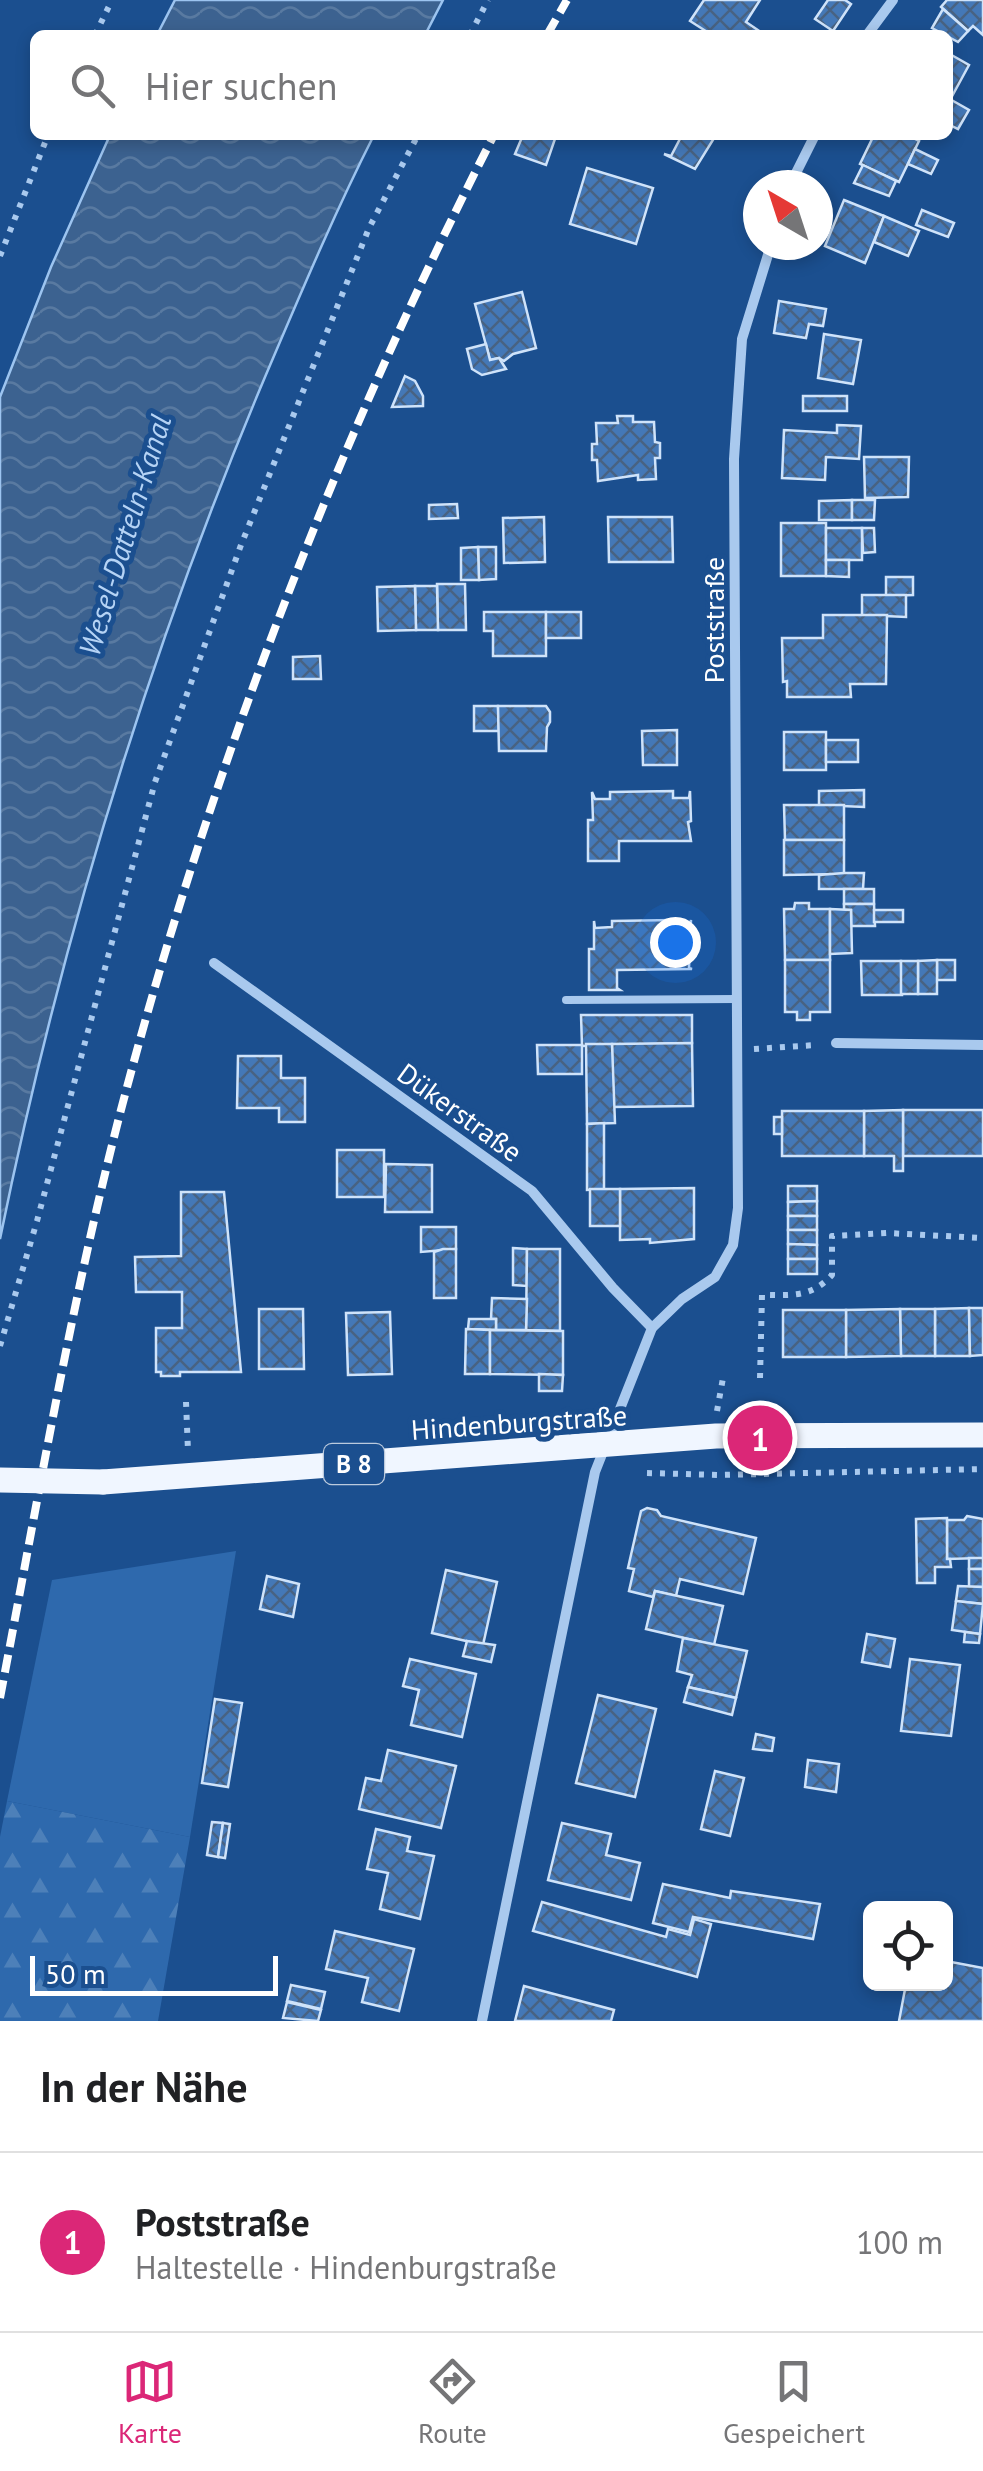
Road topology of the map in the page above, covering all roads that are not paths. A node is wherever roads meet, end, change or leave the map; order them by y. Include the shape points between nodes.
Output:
1 (893, 0) edge
2 (871, 30) edge
3 (812, 140) edge
4 (798, 170) edge
5 (766, 260) edge
6 (214, 963) dead end
7 (737, 999) junction
8 (566, 1000) dead end
9 (836, 1044) road end
10 (983, 1045) edge
11 (652, 1328) junction
12 (983, 1434) edge
13 (606, 1446) junction
14 (0, 1480) edge
15 (482, 2021) edge

1 - 2 street
3 - 4 street
5 - 7 street, Poststraße via 742,340 734,460
6 - 11 street, Dükerstraße via 532,1192
7 - 8 lane
7 - 11 street, Poststraße via 734,1245 715,1276
9 - 10 street
11 - 13 street, Poststraße
12 - 13 main road, Hindenburgstraße / B 8 via 716,1436
13 - 14 main road, Hindenburgstraße / B 8, bridge via 103,1482
13 - 15 street, Poststraße via 595,1472

